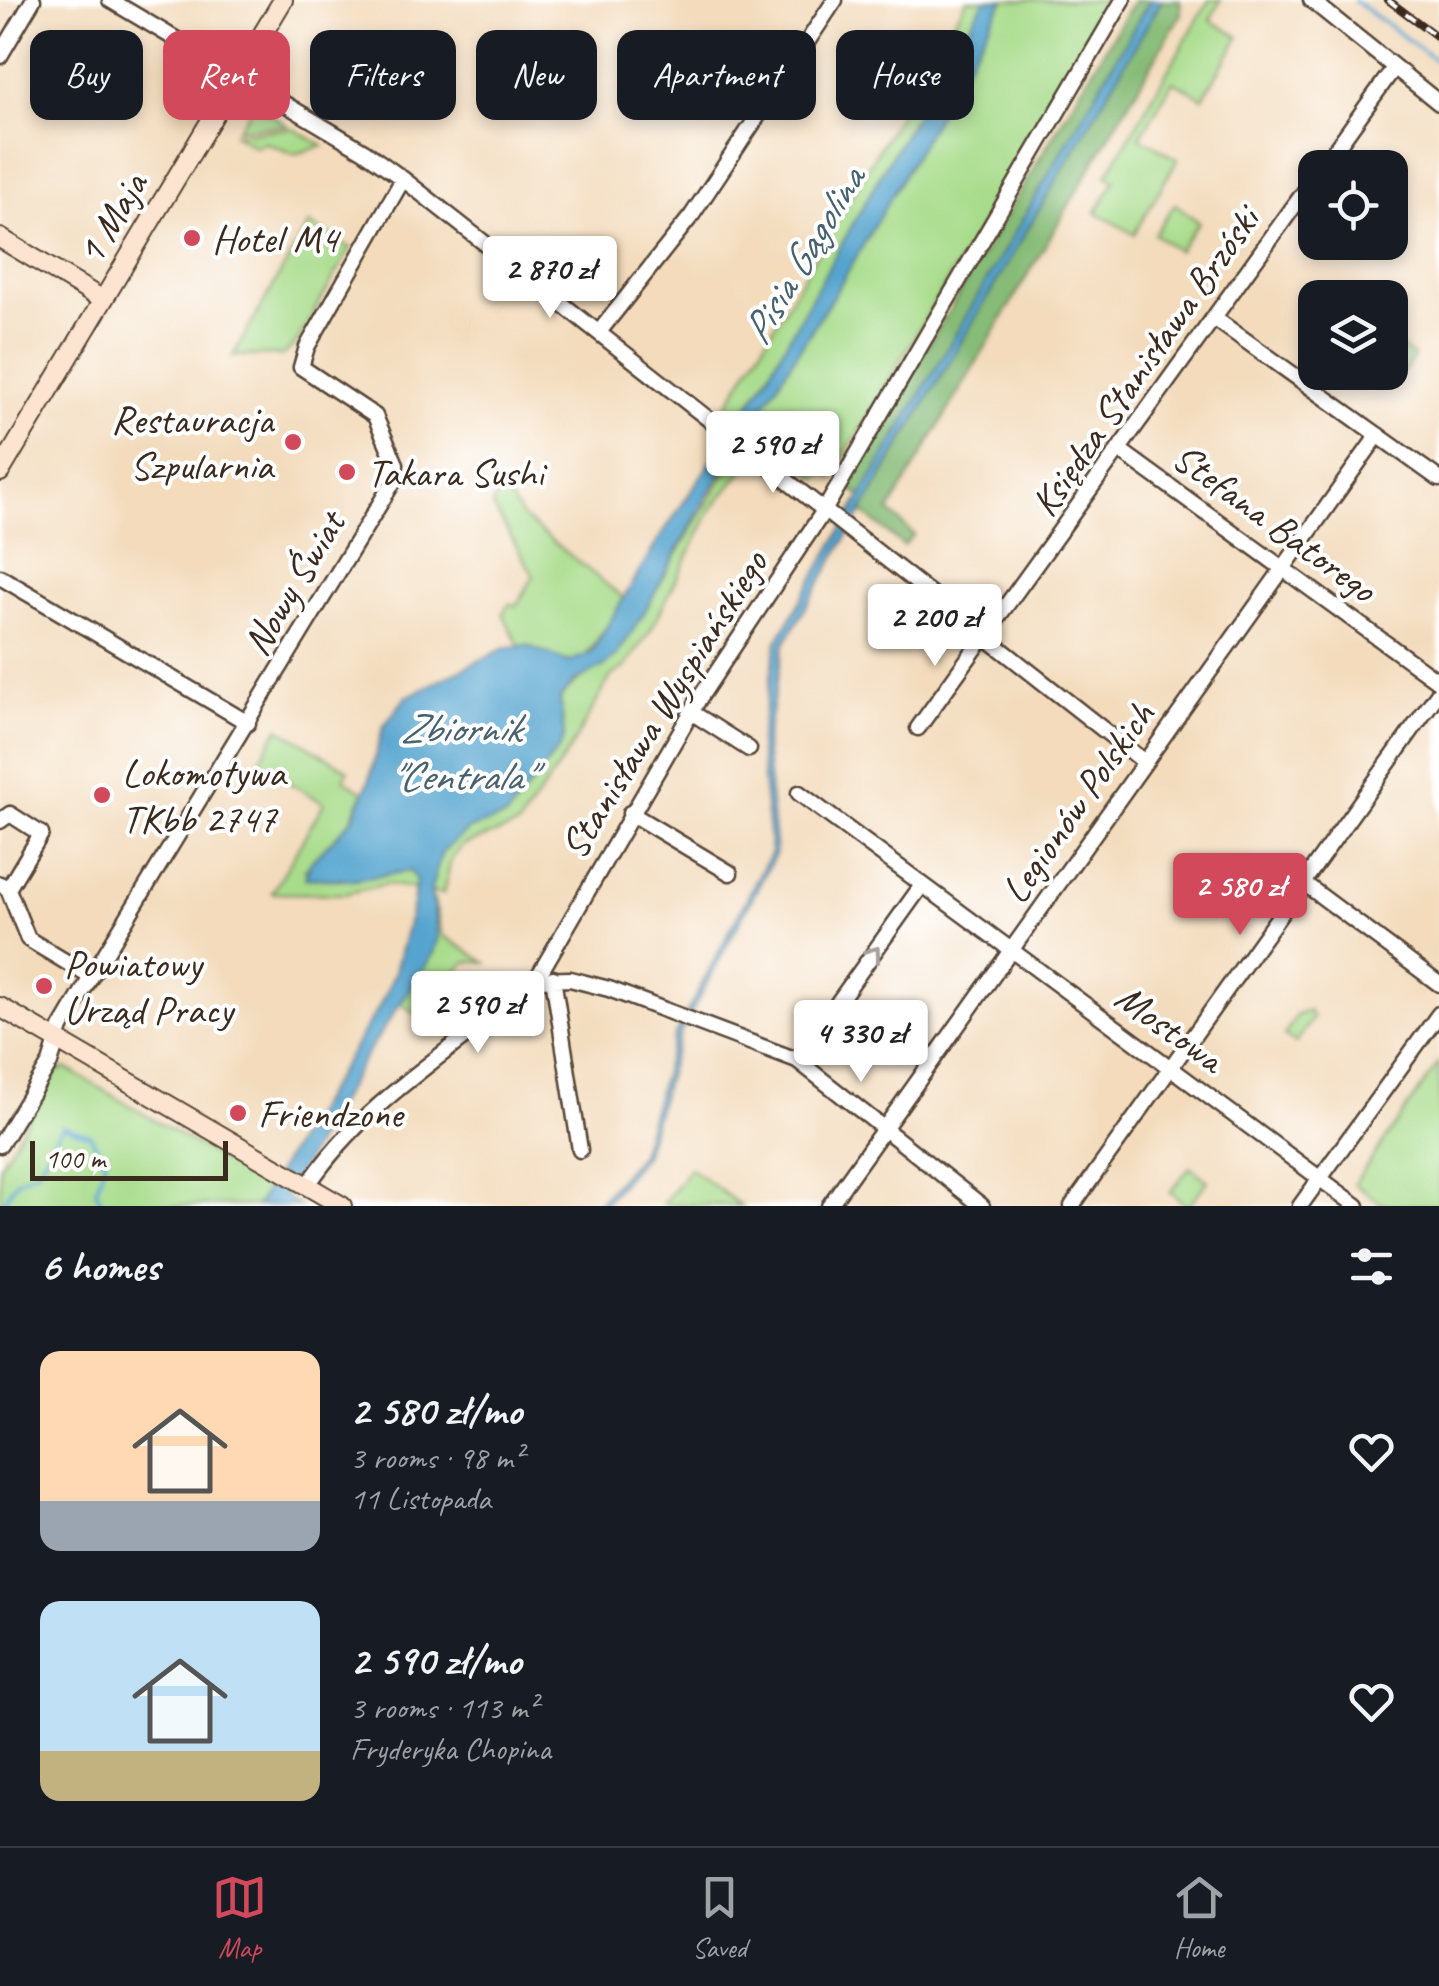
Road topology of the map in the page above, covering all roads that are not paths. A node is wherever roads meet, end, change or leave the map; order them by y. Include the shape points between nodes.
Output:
1 (33, 0) edge
2 (110, 0) edge
3 (283, 0) edge
4 (835, 0) edge
5 (1123, 0) edge
6 (1311, 0) edge
7 (265, 30) edge
8 (163, 32) edge
9 (0, 56) edge
10 (1394, 68) junction
11 (1439, 103) edge
12 (290, 109) edge
13 (211, 120) edge
14 (1335, 150) edge
15 (403, 179) junction
16 (1298, 201) edge
17 (0, 238) edge
18 (103, 300) junction
19 (1214, 318) junction
20 (600, 332) junction
21 (1378, 435) junction
22 (1121, 451) junction
23 (0, 472) edge
24 (1439, 479) edge
25 (831, 514) junction
26 (1283, 568) junction
27 (0, 576) edge
28 (986, 636) junction
29 (1439, 682) edge
30 (1439, 692) edge
31 (691, 712) junction
32 (248, 723) junction
33 (918, 728) dead end
34 (749, 750) dead end
35 (1142, 760) junction
36 (799, 793) dead end
37 (630, 813) junction
38 (0, 822) edge
39 (730, 873) dead end
40 (1305, 884) junction
41 (922, 885) junction
42 (4, 887) edge
43 (1010, 952) junction
44 (91, 977) junction
45 (553, 978) junction
46 (536, 980) junction
47 (1439, 984) edge
48 (0, 1007) edge
49 (1439, 1014) edge
50 (57, 1040) junction
51 (796, 1060) junction
52 (1173, 1069) junction
53 (882, 1131) junction
54 (0, 1145) edge
55 (580, 1150) dead end
56 (1320, 1179) junction
57 (304, 1183) junction
58 (342, 1206) edge
59 (828, 1206) edge
60 (982, 1206) edge
61 (1072, 1206) edge
62 (1300, 1206) edge
63 (1358, 1206) edge

1 - 9 street
2 - 8 street
3 - 7 street, 1 Maja
4 - 20 street via 692,215
5 - 25 street, Stanisława Wyspiańskiego
6 - 10 street
10 - 11 street
10 - 14 street
12 - 15 street
13 - 18 street, 1 Maja
15 - 20 street
15 - 32 street, Nowy Świat via 301,367 374,416 396,475
16 - 19 street, Księdza Stanisława Brzóski
17 - 18 street
18 - 23 street, 1 Maja
19 - 21 street
19 - 22 street, Księdza Stanisława Brzóski
20 - 25 street
21 - 24 street
21 - 26 street, Legionów Polskich
22 - 26 street, Stefana Batorego
22 - 28 street, Księdza Stanisława Brzóski
25 - 28 street
25 - 31 street, Stanisława Wyspiańskiego
26 - 29 street, Stefana Batorego
26 - 35 street, Legionów Polskich
27 - 32 street
28 - 33 street, Księdza Stanisława Brzóski
28 - 35 street
30 - 40 street
31 - 34 street
31 - 37 street, Stanisława Wyspiańskiego
32 - 44 street, Nowy Świat
35 - 43 street, Legionów Polskich
36 - 41 street, Mostowa
37 - 39 street
37 - 46 street, Stanisława Wyspiańskiego
38 - 42 street via 10,814 41,834
40 - 47 street
40 - 52 street
41 - 43 street, Mostowa
51 -> 41 street
42 - 44 street via 28,939
43 - 52 street, Mostowa
43 - 53 street, Legionów Polskich
44 - 50 street, Nowy Świat
45 - 46 street
45 - 51 street via 610,989
45 - 55 street
46 - 57 street via 387,1098
48 - 50 street
49 - 56 street
50 - 54 street, Nowy Świat
50 - 57 street
51 - 53 street
52 - 56 street, Mostowa
52 - 61 street
53 - 59 street, Legionów Polskich
53 - 60 street
56 - 62 street
56 - 63 street, Mostowa
57 - 58 street

